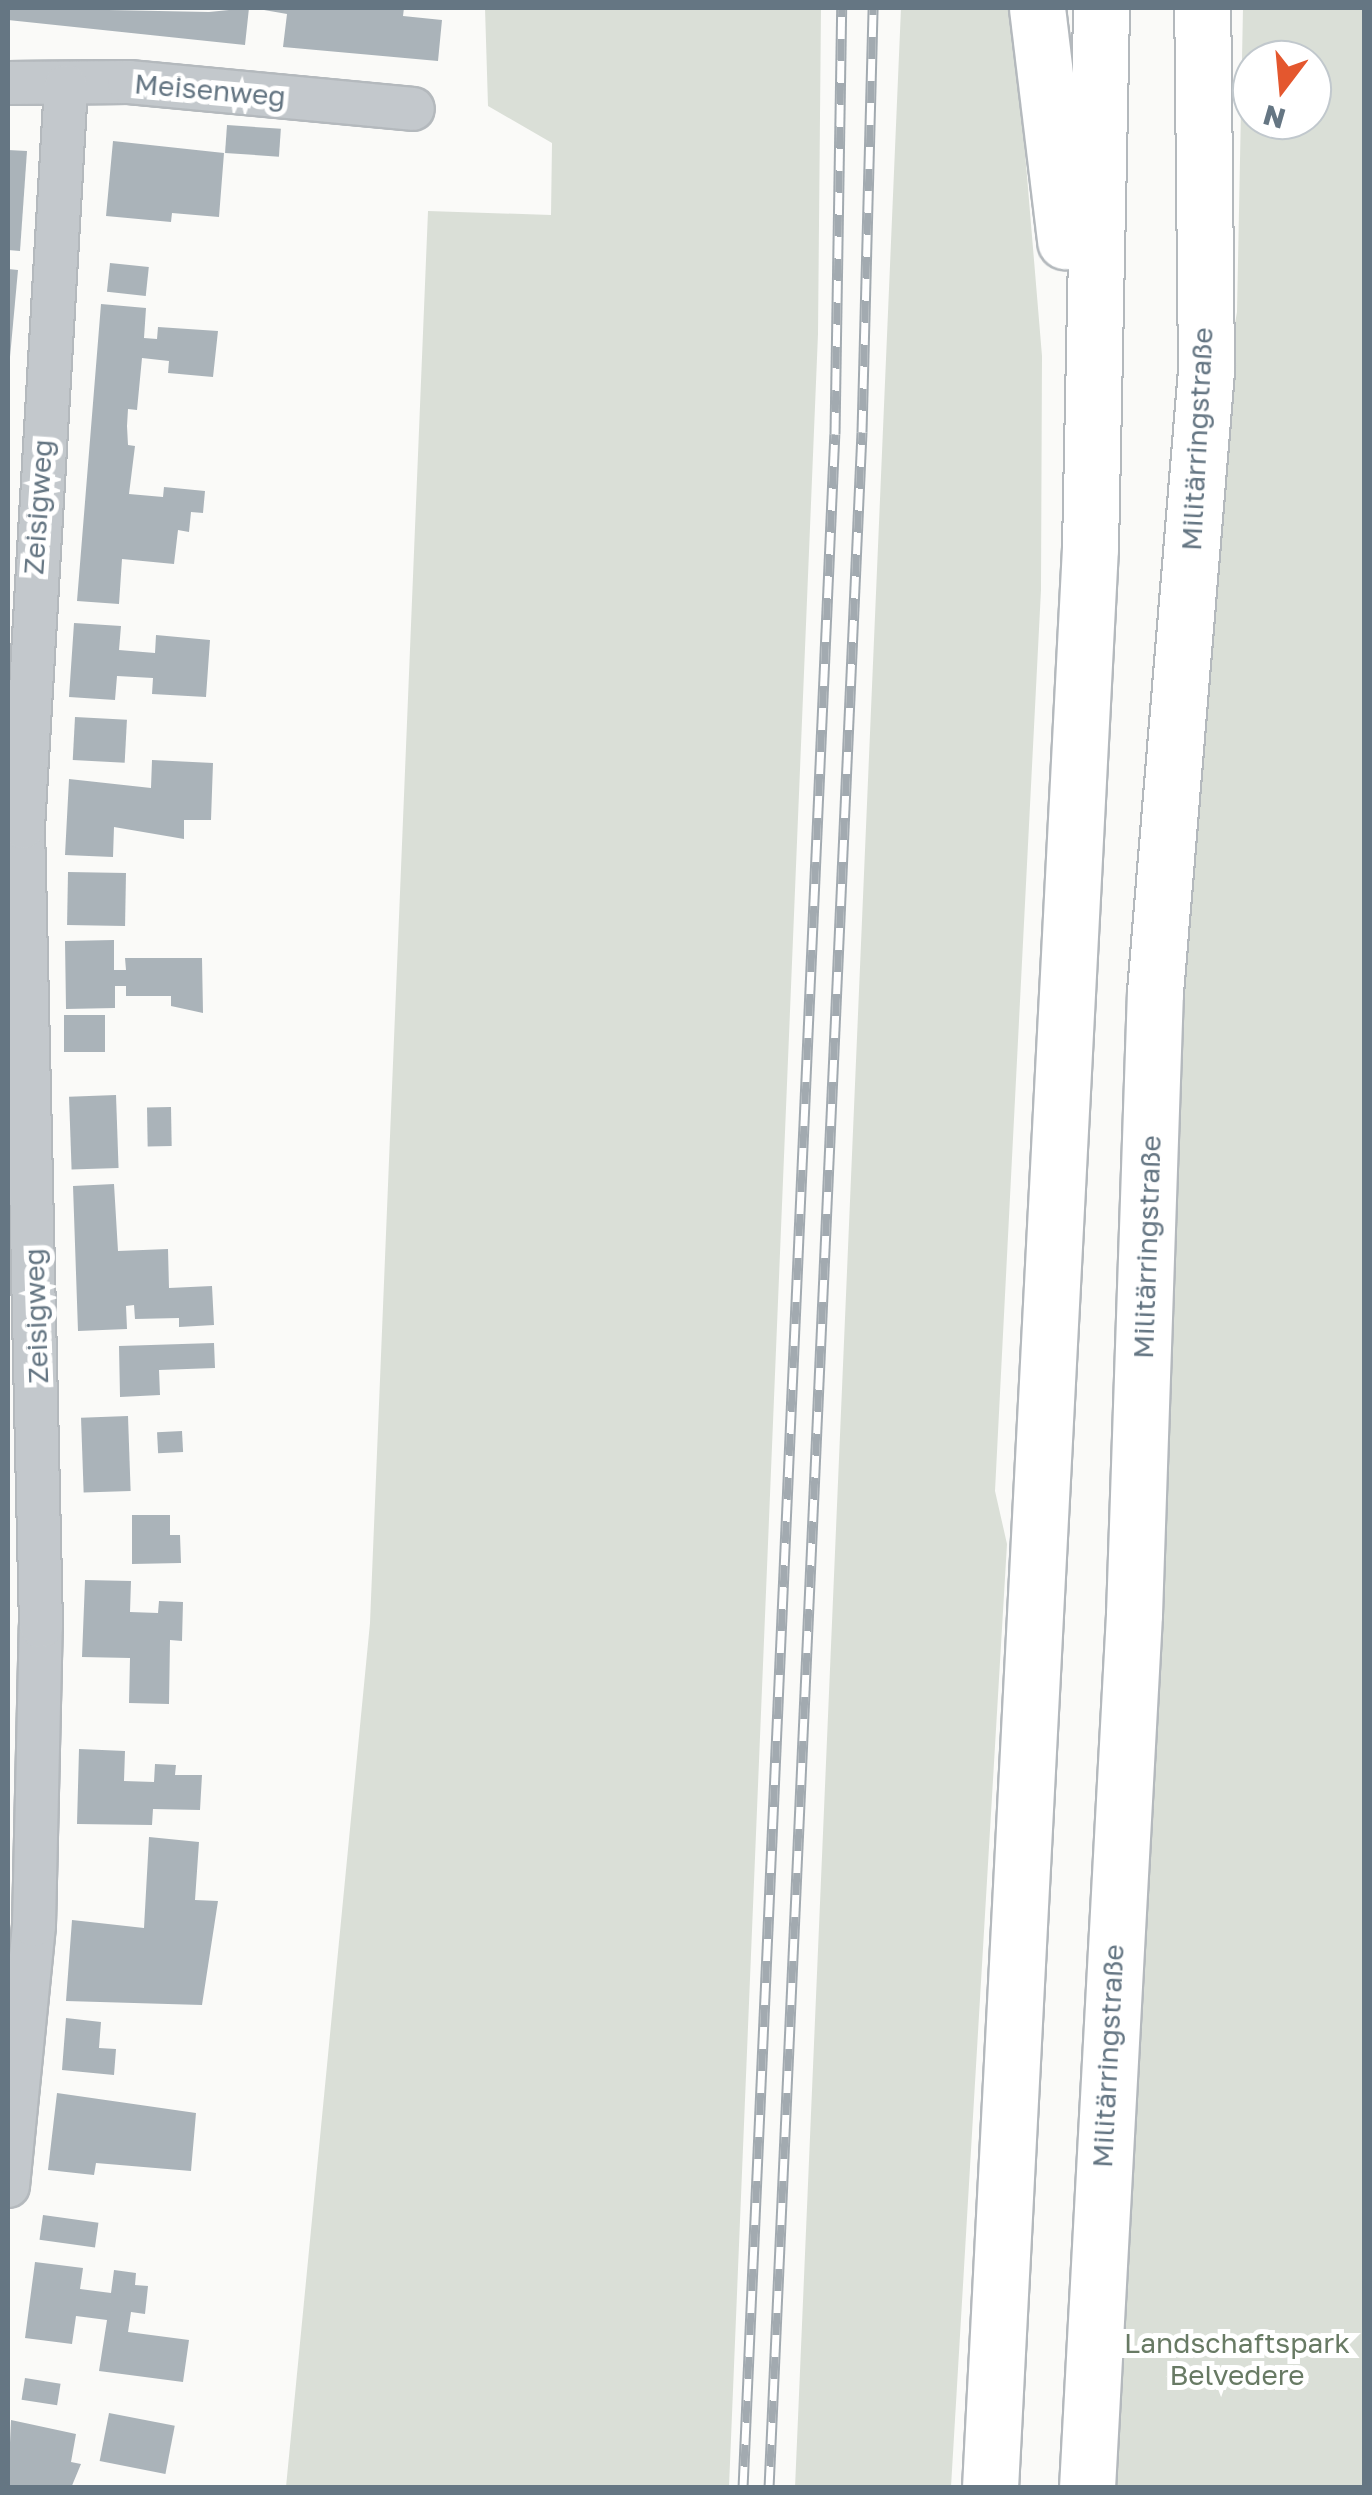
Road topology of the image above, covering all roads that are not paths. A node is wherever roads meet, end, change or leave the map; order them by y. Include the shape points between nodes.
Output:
1 (1037, 8) edge
2 (1101, 8) edge
3 (1202, 8) edge
4 (8, 83) edge
5 (66, 86) junction
6 (413, 109) dead end
7 (1090, 548) junction
8 (8, 2186) edge
9 (990, 2488) edge
10 (1087, 2488) edge

1 - 7 highway via 1057,145
2 - 7 highway
3 - 10 highway, Militärringstraße via 1206,370 1155,992 1134,1614
4 - 5 street, Meisenweg
5 - 6 street, Meisenweg via 129,82
5 - 8 street, Zeisigweg via 23,827 41,1626 34,1924
7 - 9 highway

